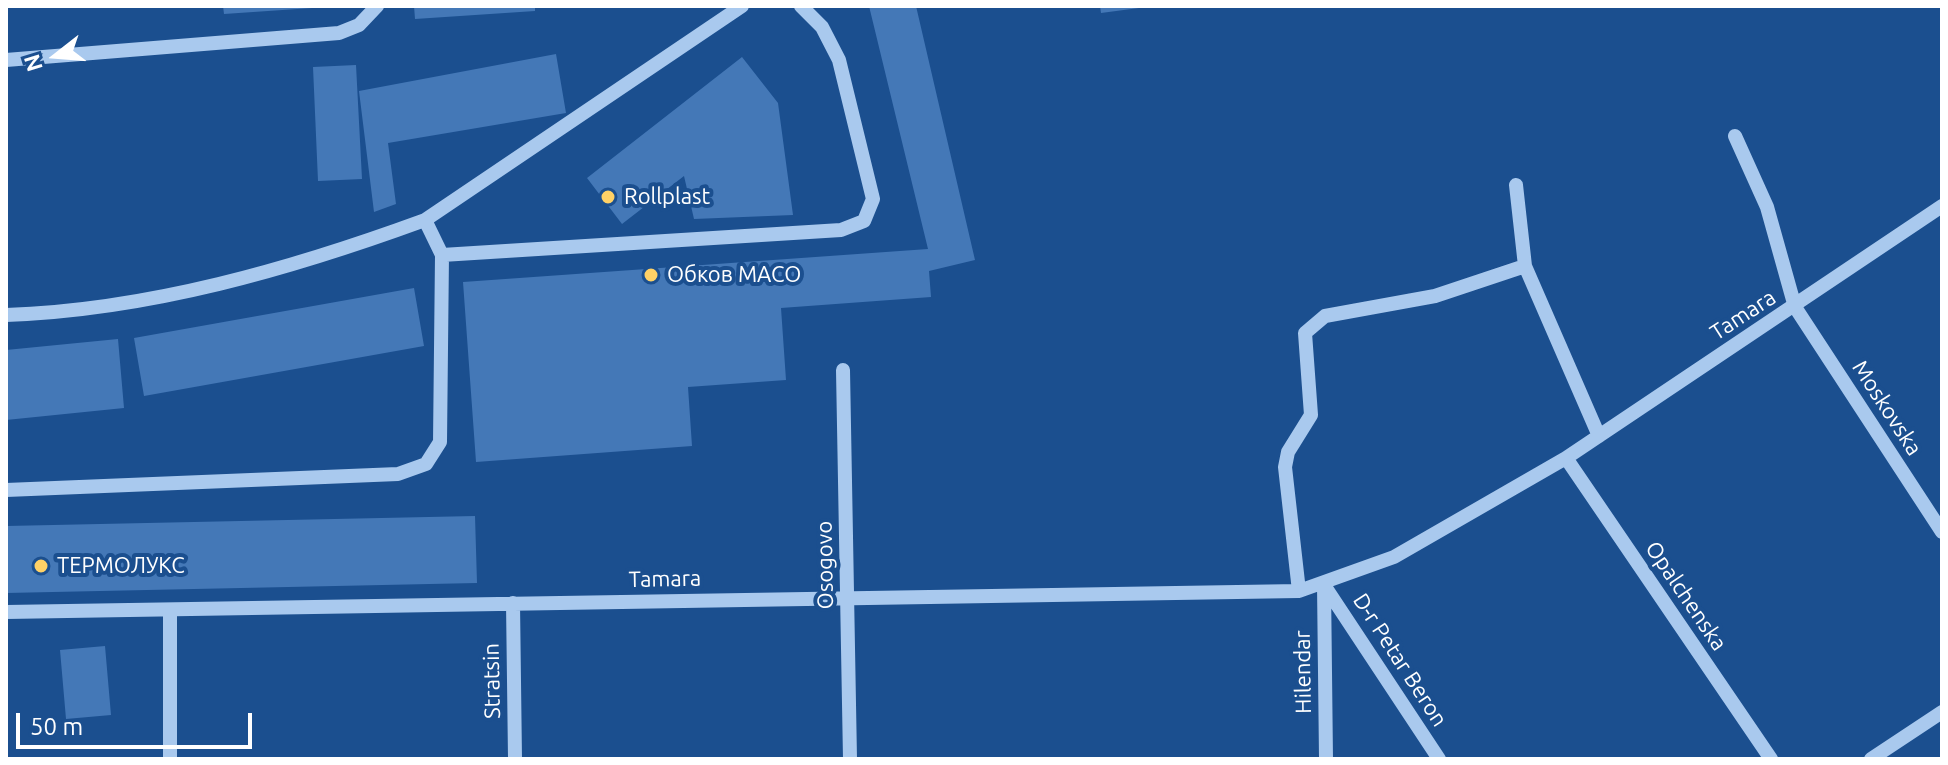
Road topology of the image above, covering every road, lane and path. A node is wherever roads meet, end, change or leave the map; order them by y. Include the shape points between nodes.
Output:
1 (377, 6) edge
2 (742, 6) edge
3 (801, 6) edge
4 (6, 60) edge
5 (1735, 136) dead end
6 (1516, 185) dead end
7 (1942, 206) edge
8 (425, 220) junction
9 (442, 255) junction
10 (1525, 266) junction
11 (1795, 307) junction
12 (6, 315) edge
13 (843, 370) dead end
14 (1599, 436) junction
15 (1566, 458) junction
16 (6, 490) edge
17 (1942, 532) edge
18 (1324, 585) junction
19 (1299, 591) junction
20 (847, 597) junction
21 (513, 603) junction
22 (170, 610) junction
23 (6, 612) edge
24 (1942, 712) edge
25 (170, 759) edge
26 (515, 759) edge
27 (850, 759) edge
28 (1326, 759) edge
29 (1439, 759) edge
30 (1771, 759) edge
31 (1871, 759) edge

1 - 4 street via 359,25 339,33
2 - 8 street
3 - 9 street via 822,27 839,60 873,199 864,221 841,230
5 - 11 street, Moskovska via 1767,207
6 - 10 street
7 - 11 street, Tamara
8 - 9 street
8 - 12 street via 142,302
9 - 16 street via 440,442 426,464 398,474
10 - 14 street
10 - 19 street via 1435,296 1325,316 1305,333 1311,415 1288,452 1285,467
11 - 14 street, Tamara
11 - 17 street, Moskovska
13 - 20 street, Osogovo
14 - 15 street, Tamara
15 - 18 street, Tamara via 1394,557
15 - 30 street, Opalchenska
18 - 19 street, Tamara
18 - 28 street, Hilendar
18 - 29 street, D-r Petar Beron
19 - 20 street, Tamara
20 - 21 street, Tamara
20 - 27 street, Osogovo
21 - 22 street, Tamara
21 - 26 street, Stratsin
22 - 23 street, Tamara
22 - 25 street
24 - 31 street

